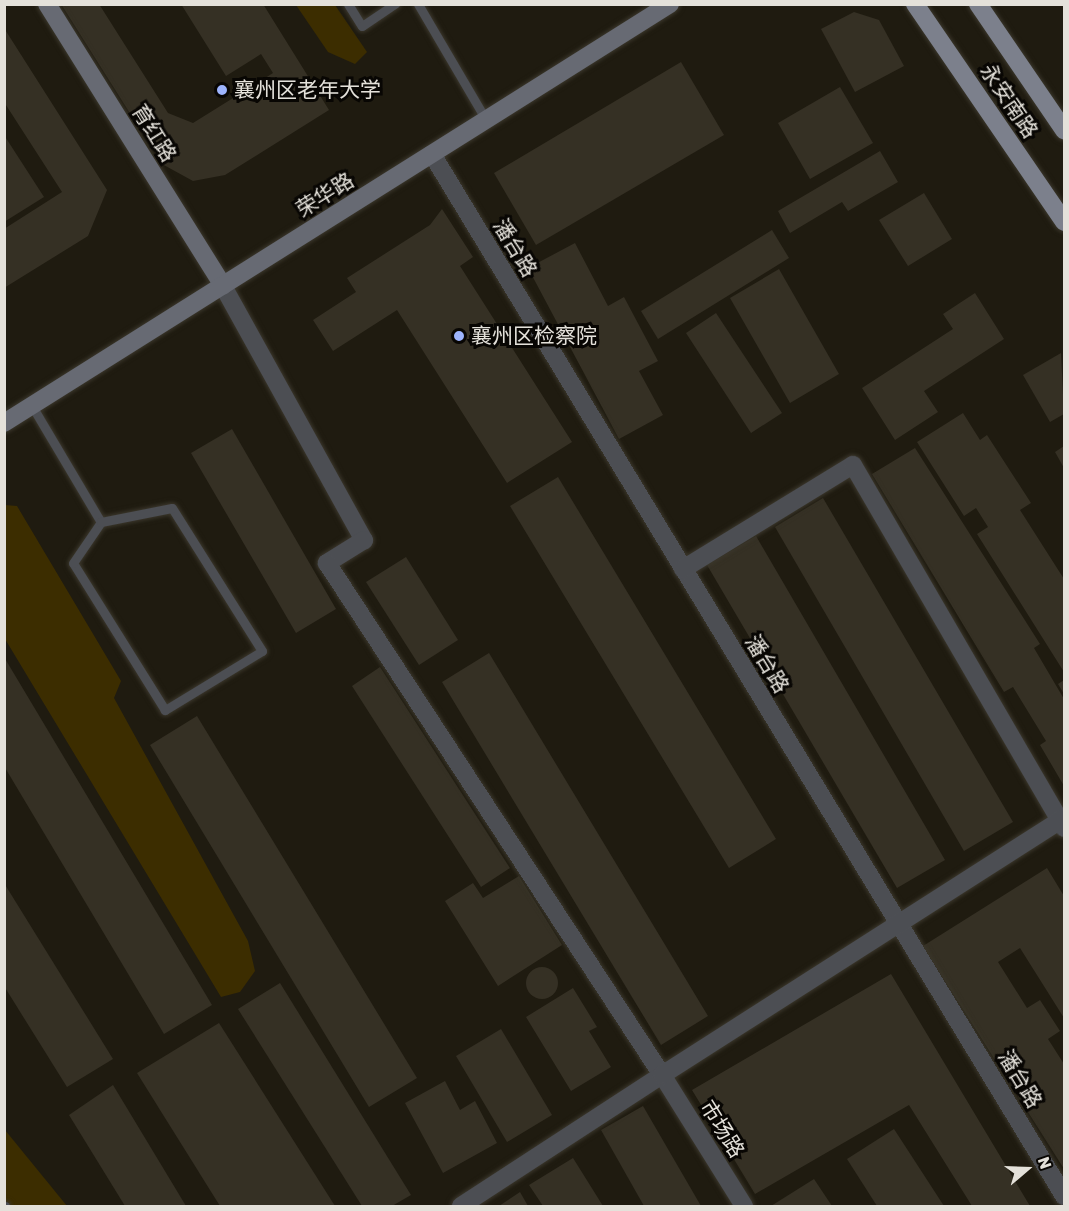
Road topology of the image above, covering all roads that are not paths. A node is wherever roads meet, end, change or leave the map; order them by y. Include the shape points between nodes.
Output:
1 (47, 4) edge
2 (348, 4) edge
3 (396, 4) edge
4 (418, 4) edge
5 (670, 4) edge
6 (915, 4) edge
7 (978, 4) edge
8 (486, 120) junction
9 (1065, 130) edge
10 (432, 154) junction
11 (1065, 222) edge
12 (223, 286) junction
13 (32, 406) junction
14 (4, 423) edge
15 (101, 522) junction
16 (683, 569) junction
17 (1063, 822) edge
18 (898, 922) junction
19 (662, 1074) junction
20 (1065, 1196) edge
21 (461, 1206) edge
22 (744, 1206) edge

1 - 12 main road, 育红路
2 - 3 lane via 362,26
4 - 8 lane
5 - 8 main road, 荣华路
6 - 11 main road, 永安南路
7 - 9 main road, 永安南路
8 - 10 main road, 荣华路
10 - 12 main road, 荣华路
10 - 16 street, 潘台路
12 - 13 main road, 荣华路
12 - 19 street, 市场路 via 364,540 327,563
13 - 14 main road, 荣华路
13 - 15 lane
15 - 15 lane via 73,563 165,710 262,651 172,508
16 - 17 street via 853,465
16 - 18 street, 潘台路
17 - 18 street
18 - 19 street
18 - 20 street, 潘台路
19 - 21 street
19 - 22 street, 市场路

